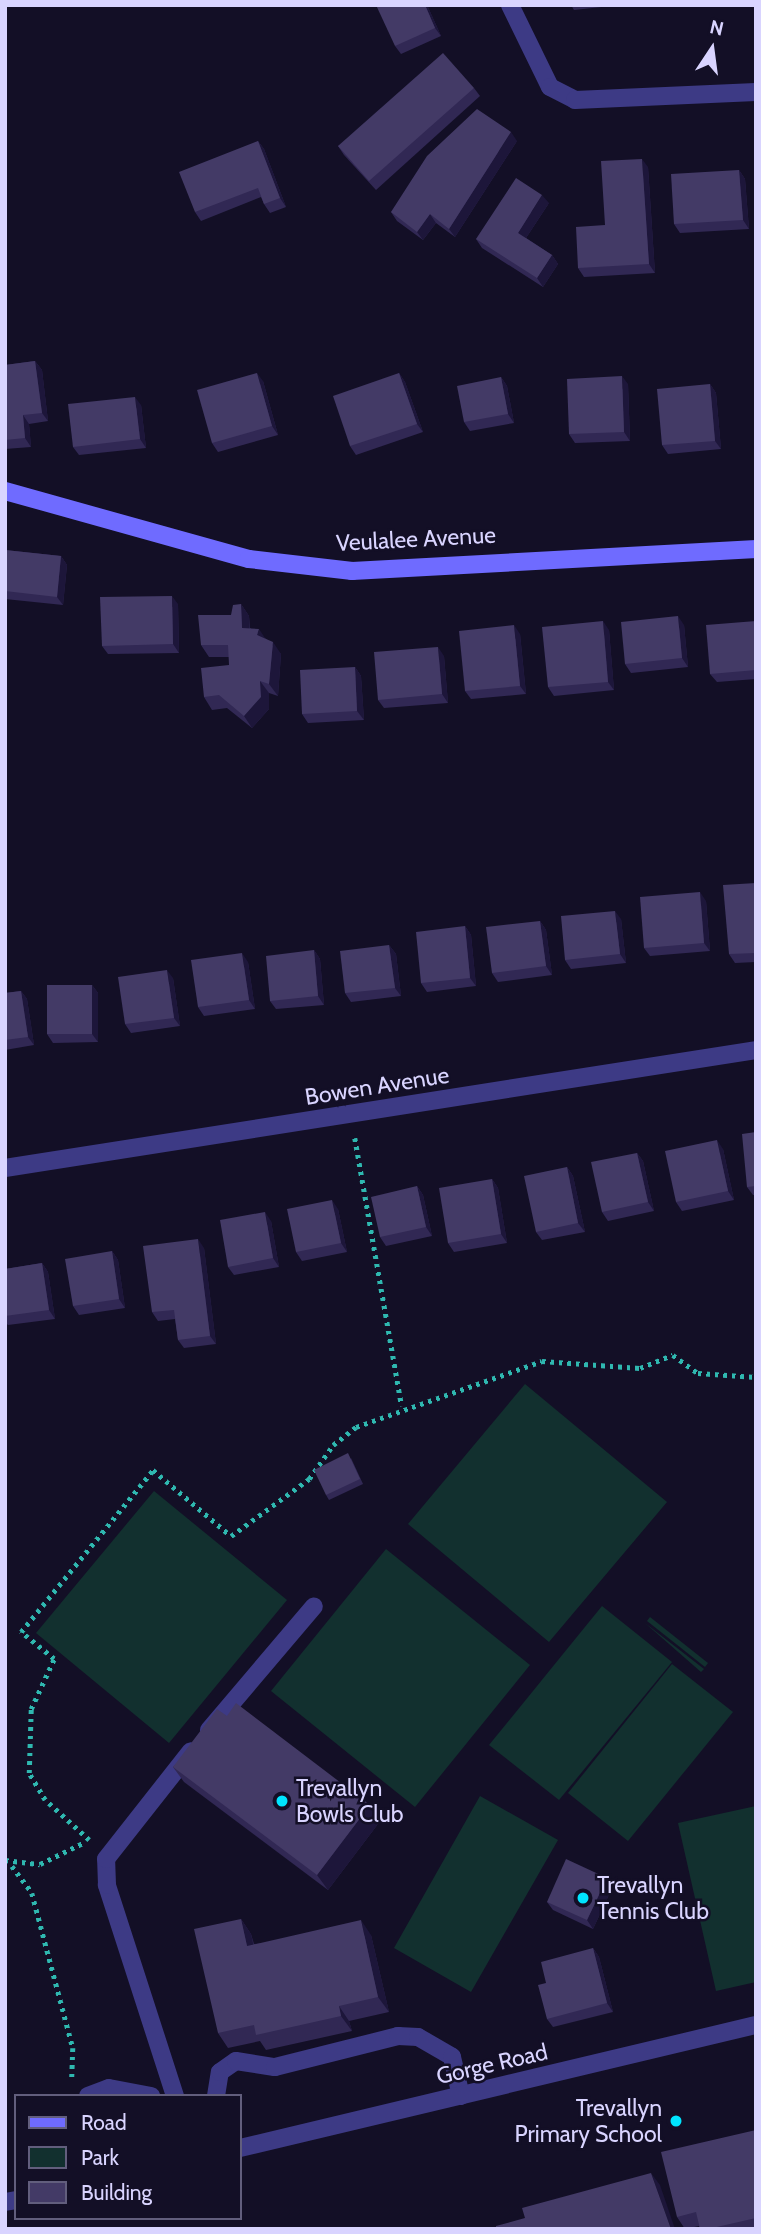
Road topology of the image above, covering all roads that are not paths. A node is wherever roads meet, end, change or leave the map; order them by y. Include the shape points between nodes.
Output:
1 (510, 5) edge
2 (756, 92) edge
3 (5, 491) edge
4 (756, 549) edge
5 (756, 1050) edge
6 (5, 1168) edge
7 (314, 1606) dead end
8 (756, 2025) edge
9 (93, 2094) edge
10 (140, 2094) edge
11 (174, 2094) edge
12 (216, 2094) edge
13 (461, 2096) junction
14 (242, 2148) edge

1 - 2 street via 550,87 575,100
3 - 4 street, Veulalee Avenue via 249,559 352,571
5 - 6 street, Bowen Avenue
7 - 11 street via 116,1839 106,1859 107,1885
8 - 13 street, Gorge Road
9 - 10 street via 109,2088
12 - 13 street via 220,2072 236,2061 275,2067 398,2036 418,2037 452,2057
13 - 14 street, Gorge Road

